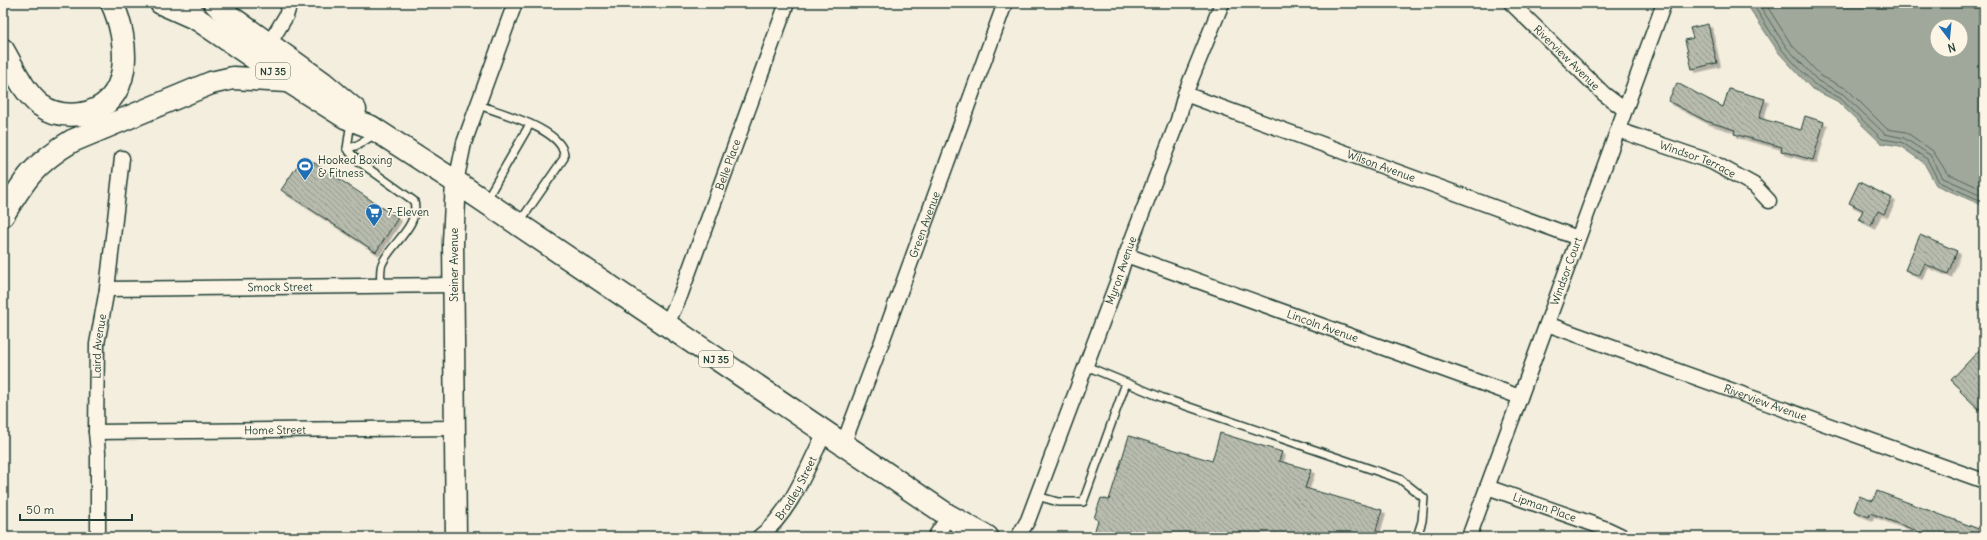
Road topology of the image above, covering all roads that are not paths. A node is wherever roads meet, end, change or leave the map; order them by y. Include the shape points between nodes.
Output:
1 (112, 3) edge
2 (161, 3) edge
3 (214, 3) edge
4 (290, 3) edge
5 (515, 3) edge
6 (787, 3) edge
7 (1005, 3) edge
8 (1222, 3) edge
9 (1511, 3) edge
10 (1663, 6) dead end
11 (191, 11) edge
12 (269, 44) junction
13 (3, 50) edge
14 (288, 81) junction
15 (1185, 94) junction
16 (478, 105) junction
17 (1625, 110) junction
18 (351, 119) junction
19 (530, 124) junction
20 (375, 129) junction
21 (1618, 130) junction
22 (347, 149) junction
23 (122, 158) dead end
24 (456, 182) junction
25 (1769, 201) dead end
26 (485, 202) junction
27 (3, 215) edge
28 (518, 225) junction
29 (1578, 238) junction
30 (1126, 255) junction
31 (453, 285) junction
32 (381, 286) junction
33 (107, 289) junction
34 (1547, 324) junction
35 (666, 326) junction
36 (1086, 366) junction
37 (1126, 383) junction
38 (1520, 398) junction
39 (454, 428) junction
40 (96, 432) junction
41 (825, 432) junction
42 (843, 445) junction
43 (1984, 481) edge
44 (1487, 487) junction
45 (1037, 496) junction
46 (949, 516) junction
47 (98, 537) edge
48 (456, 537) edge
49 (758, 537) edge
50 (935, 537) edge
51 (972, 537) edge
52 (987, 537) edge
53 (1018, 537) edge
54 (1417, 537) edge
55 (1469, 537) edge
56 (1624, 537) edge

1 - 13 main road via 122,29 125,48 121,80 114,94 101,106 84,114 72,116 48,110 27,92
2 - 11 main road
3 - 12 main road, NJ 35
4 - 12 street via 286,16
5 - 16 street, Steiner Avenue
6 - 35 street, Belle Place via 680,296
7 - 42 street, Green Avenue
8 - 15 street, Myron Avenue
9 - 17 street, Riverview Avenue via 1604,94
10 - 17 street, Windsor Court
11 - 14 main road, NJ 35
12 - 20 main road, NJ 35 via 323,83
14 - 18 main road, NJ 35
14 - 27 main road via 233,78 210,83 72,141 54,151 37,166
15 - 29 street, Wilson Avenue
15 - 30 street, Myron Avenue
16 - 19 lane
16 - 24 street, Steiner Avenue via 464,143
17 - 21 street, Windsor Court
18 - 20 main road, NJ 35
18 - 22 lane
19 - 26 lane
19 - 28 lane via 540,128 560,144 565,152 564,158
20 - 22 lane via 358,145
20 - 24 main road, NJ 35
21 - 25 street, Windsor Terrace via 1712,162 1754,185
21 - 29 street, Windsor Court
22 - 32 lane via 358,161 414,201 416,208 413,221 382,263
23 - 33 street, Laird Avenue
24 - 26 main road, NJ 35
24 - 31 street, Steiner Avenue
26 - 28 main road, NJ 35
28 - 35 main road, NJ 35
29 - 34 street, Windsor Court
30 - 36 street, Myron Avenue
30 - 38 street, Lincoln Avenue
31 - 32 street, Smock Street
31 - 39 street, Steiner Avenue
32 - 33 street, Smock Street
33 - 40 street, Laird Avenue via 97,344
34 - 38 street, Windsor Court
34 - 43 street, Riverview Avenue
35 - 41 main road, NJ 35
36 - 37 lane
36 - 45 street, Myron Avenue
37 - 45 lane via 1083,502 1058,502
37 - 54 lane via 1400,479 1424,498 1422,521
38 - 44 street, Windsor Court
39 - 40 street, Home Street
39 - 48 street, Steiner Avenue
40 - 47 street, Laird Avenue
41 - 42 main road, NJ 35
41 - 49 street, Bradley Street via 789,502
42 - 46 main road, NJ 35
44 - 55 street, Windsor Court
44 - 56 street, Lipman Place
45 - 53 street, Myron Avenue
46 - 50 street
46 - 51 main road, NJ 35
46 - 52 main road, NJ 35

